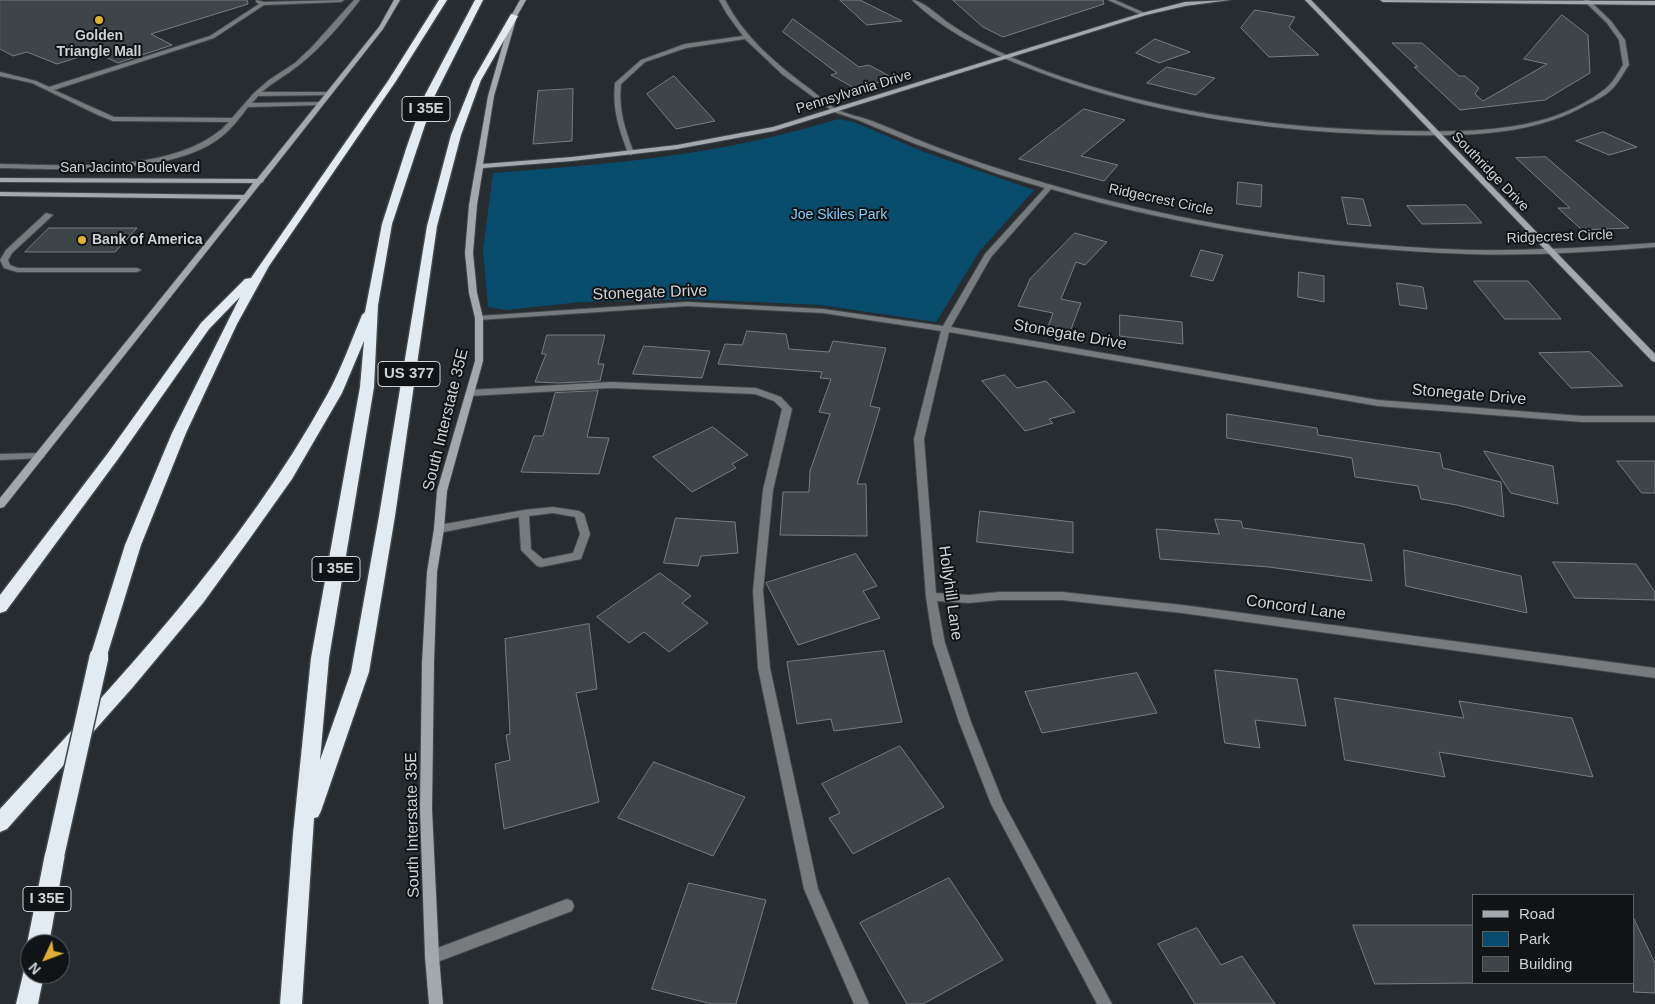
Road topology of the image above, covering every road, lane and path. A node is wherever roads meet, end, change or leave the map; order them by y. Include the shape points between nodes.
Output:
1 (257, 0) edge
2 (341, 0) edge
3 (357, 0) edge
4 (397, 0) edge
5 (438, 0) edge
6 (443, 0) edge
7 (479, 0) edge
8 (523, 0) edge
9 (722, 0) edge
10 (915, 0) edge
11 (1111, 0) edge
12 (1227, 0) edge
13 (1308, 0) edge
14 (1383, 0) edge
15 (1587, 2) edge
16 (1655, 3) edge
17 (263, 4) junction
18 (1144, 14) junction
19 (514, 16) junction
20 (431, 18) junction
21 (747, 37) junction
22 (1008, 57) junction
23 (0, 74) edge
24 (50, 89) junction
25 (256, 94) junction
26 (327, 94) junction
27 (320, 104) junction
28 (246, 105) junction
29 (835, 111) junction
30 (232, 120) junction
31 (1436, 134) junction
32 (631, 153) junction
33 (0, 166) edge
34 (480, 166) junction
35 (0, 180) edge
36 (261, 181) junction
37 (1049, 187) junction
38 (0, 194) edge
39 (247, 196) junction
40 (49, 215) dead end
41 (1655, 245) edge
42 (1550, 252) junction
43 (263, 266) junction
44 (137, 270) dead end
45 (372, 305) junction
46 (479, 318) junction
47 (946, 329) junction
48 (1655, 359) edge
49 (470, 393) junction
50 (1655, 419) edge
51 (40, 456) junction
52 (0, 457) edge
53 (0, 505) edge
54 (524, 512) junction
55 (439, 529) junction
56 (931, 597) junction
57 (0, 607) edge
58 (1655, 673) edge
59 (0, 823) edge
60 (303, 834) junction
61 (567, 906) dead end
62 (40, 934) edge
63 (432, 957) junction
64 (31, 984) edge
65 (27, 1004) edge
66 (292, 1004) edge
67 (436, 1004) edge
68 (862, 1004) edge
69 (1105, 1004) edge

1 - 17 street
2 - 17 street
3 - 25 street via 316,47
4 - 26 street via 381,28
5 - 20 highway
6 - 20 highway, I 35E
7 - 45 highway, I 35E via 430,95 412,146 388,224
8 - 19 street, South Interstate 35E / US 377
9 - 21 street, Ridgecrest Circle
10 - 22 street via 946,25
11 - 18 street
12 - 18 street, Pennsylvania Drive via 1185,4
13 - 31 street, Southridge Drive
14 - 15 street
15 - 16 street
15 - 31 street via 1609,22 1622,40 1626,65 1611,88 1578,110 1542,121 1493,131
17 - 24 street via 212,37
18 - 22 street, Pennsylvania Drive
19 - 34 street, South Interstate 35E via 491,96
19 - 60 highway, US 377 via 477,80 456,135 432,226 360,672
20 - 43 highway, I 35E via 392,81
21 - 29 street, Ridgecrest Circle via 775,67
21 - 32 street via 685,46 643,60 618,84 616,99
22 - 29 street, Pennsylvania Drive
22 - 31 street via 1092,88 1185,112 1315,129
23 - 24 street via 26,79
24 - 30 street via 113,118
25 - 26 street
25 - 28 street
26 - 27 street
27 - 28 street
27 - 36 street
28 - 30 street
29 - 32 street, Pennsylvania Drive via 742,136
29 - 37 street, Ridgecrest Circle via 974,164
30 - 33 street via 212,140 150,161 105,166
31 - 42 street, Southridge Drive
32 - 34 street, Pennsylvania Drive
34 - 46 street, South Interstate 35E via 469,253
35 - 36 street, San Jacinto Boulevard
36 - 39 street
37 - 42 street, Ridgecrest Circle via 1146,211 1313,239 1411,248
37 - 47 street, Hollyhill Lane via 988,256
38 - 39 street, San Jacinto Boulevard
39 - 51 street
40 - 44 street via 9,252 4,260 6,266 17,270
41 - 42 street, Ridgecrest Circle
42 - 48 street, Southridge Drive
43 - 57 highway via 205,326
43 - 62 highway, I 35E, bridge via 231,324 179,433 132,545 99,657
45 - 59 highway via 335,393 285,479 244,537 127,682
45 - 60 highway, I 35E via 367,387 320,658
46 - 47 street, Stonegate Drive via 687,304 823,311
46 - 49 street, South Interstate 35E via 479,361
47 - 50 street, Stonegate Drive via 1378,403 1582,419
47 - 56 street, Hollyhill Lane via 919,440
49 - 55 street, South Interstate 35E via 442,490
49 - 68 street via 611,385 756,391 775,396 783,402 787,409 768,490 758,591 764,668 811,889
51 - 52 street
51 - 53 street
54 - 54 street via 553,510 580,514 585,534 577,556 541,563 526,550
54 - 55 street
55 - 63 street, South Interstate 35E via 432,572 428,663 426,809
56 - 58 street, Concord Lane via 1062,596 1182,609
56 - 69 street, Hollyhill Lane via 939,643 964,722 997,804
60 - 66 highway, I 35E
61 - 63 street
63 - 67 street, South Interstate 35E
64 - 65 highway

